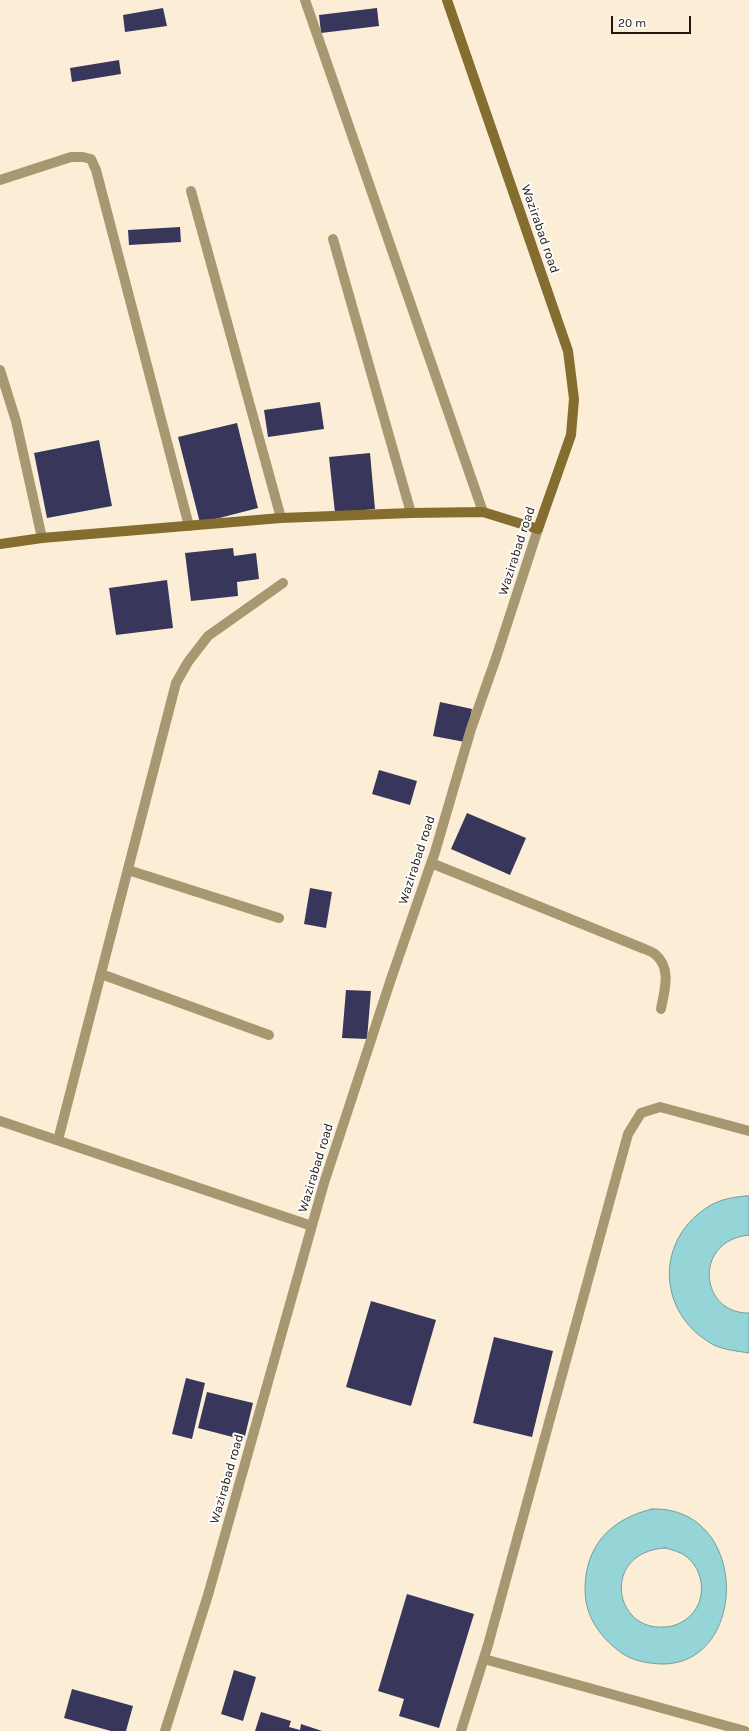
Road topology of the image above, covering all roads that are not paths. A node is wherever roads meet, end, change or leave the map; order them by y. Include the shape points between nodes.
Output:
1 (305, 0) edge
2 (448, 0) edge
3 (0, 180) edge
4 (191, 191) dead end
5 (333, 239) dead end
6 (0, 370) edge
7 (483, 512) junction
8 (411, 513) junction
9 (281, 518) junction
10 (189, 526) junction
11 (538, 529) junction
12 (42, 538) junction
13 (0, 544) edge
14 (283, 583) dead end
15 (431, 863) junction
16 (128, 870) junction
17 (279, 918) dead end
18 (101, 974) junction
19 (661, 1009) dead end
20 (269, 1035) dead end
21 (0, 1121) edge
22 (749, 1131) edge
23 (58, 1140) junction
24 (312, 1226) junction
25 (484, 1659) junction
26 (165, 1731) edge
27 (461, 1731) edge
28 (745, 1731) edge

1 - 7 street
2 - 11 street, Wazirabad road via 568,351 574,399 571,435
3 - 10 street via 71,157 91,160 96,170
4 - 9 street
5 - 8 street
6 - 12 street via 16,421
7 - 8 street
7 - 11 street
8 - 9 street
9 - 10 street
10 - 12 street
11 - 15 street, Wazirabad road via 471,729
12 - 13 street
14 - 16 street via 208,636 176,683
15 - 19 street via 656,955 664,965 666,979
15 - 24 street, Wazirabad road via 388,986
16 - 17 street
16 - 18 street
18 - 20 street
18 - 23 street
21 - 23 street
22 - 25 street via 660,1108 641,1113 628,1134
23 - 24 street
24 - 26 street, Wazirabad road via 210,1588
25 - 27 street
25 - 28 street

